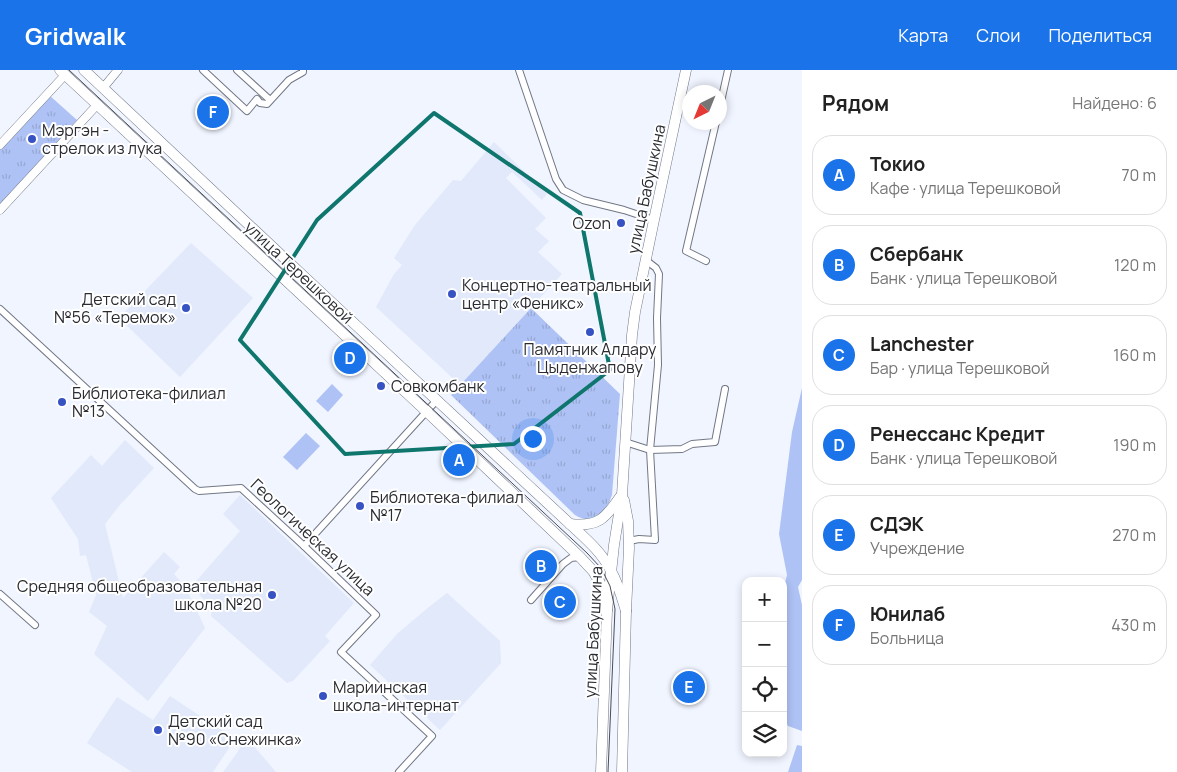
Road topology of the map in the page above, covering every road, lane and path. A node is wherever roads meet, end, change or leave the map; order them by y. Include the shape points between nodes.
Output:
1 (84, 70) edge
2 (118, 70) edge
3 (203, 70) edge
4 (303, 70) edge
5 (519, 70) edge
6 (686, 70) edge
7 (728, 70) edge
8 (63, 72) edge
9 (242, 72) edge
10 (725, 85) edge
11 (103, 88) junction
12 (262, 94) junction
13 (257, 100) junction
14 (270, 100) junction
15 (97, 104) junction
16 (714, 130) edge
17 (0, 145) edge
18 (0, 210) edge
19 (654, 220) junction
20 (647, 260) junction
21 (706, 261) dead end
22 (0, 309) edge
23 (725, 389) dead end
24 (437, 400) junction
25 (426, 411) junction
26 (625, 442) junction
27 (650, 450) junction
28 (622, 495) junction
29 (570, 524) junction
30 (629, 541) junction
31 (614, 545) junction
32 (304, 546) junction
33 (597, 550) junction
34 (579, 556) junction
35 (611, 570) junction
36 (0, 594) edge
37 (531, 600) dead end
38 (607, 610) junction
39 (626, 611) junction
40 (35, 625) dead end
41 (399, 772) edge
42 (601, 772) edge
43 (622, 772) edge

1 - 11 main road, улица Терешковой
2 - 11 street
3 - 13 street via 247,111
4 - 14 street
5 - 19 street via 556,180 563,190 584,200
6 - 19 main road, улица Бабушкина
7 - 10 street
8 - 15 main road, улица Терешковой
8 - 17 street
9 - 12 street
11 - 24 main road, улица Терешковой
12 - 13 street
12 - 14 street
13 - 14 street via 267,104
15 - 18 street
15 - 25 main road, улица Терешковой
16 - 21 street via 686,250
19 - 20 main road, улица Бабушкина
20 - 26 main road, улица Бабушкина via 632,335
20 - 27 street via 659,274 658,365
22 - 32 street, Геологическая улица via 195,490 240,487
23 - 27 street via 715,442 692,444 682,449
24 - 25 street
24 - 29 main road, улица Терешковой
25 - 32 street
25 - 34 main road, улица Терешковой
26 - 27 street
26 - 28 main road, улица Бабушкина
27 - 30 street via 655,540
28 - 29 main road via 599,521 589,525
28 - 30 main road, улица Бабушкина
28 - 31 main road, улица Бабушкина
29 - 33 main road, улица Терешковой
30 - 31 main road
30 - 39 main road, улица Бабушкина
31 - 33 main road
31 - 35 main road, улица Бабушкина
32 - 41 street, Геологическая улица via 376,615 342,652 432,736
33 - 34 main road
33 - 35 main road, улица Терешковой
34 - 37 street via 563,564
34 - 38 main road, улица Терешковой via 600,583
35 - 38 main road, улица Бабушкина
35 - 39 main road, улица Терешковой
36 - 40 street
38 - 42 main road, улица Бабушкина
39 - 43 main road, улица Бабушкина

